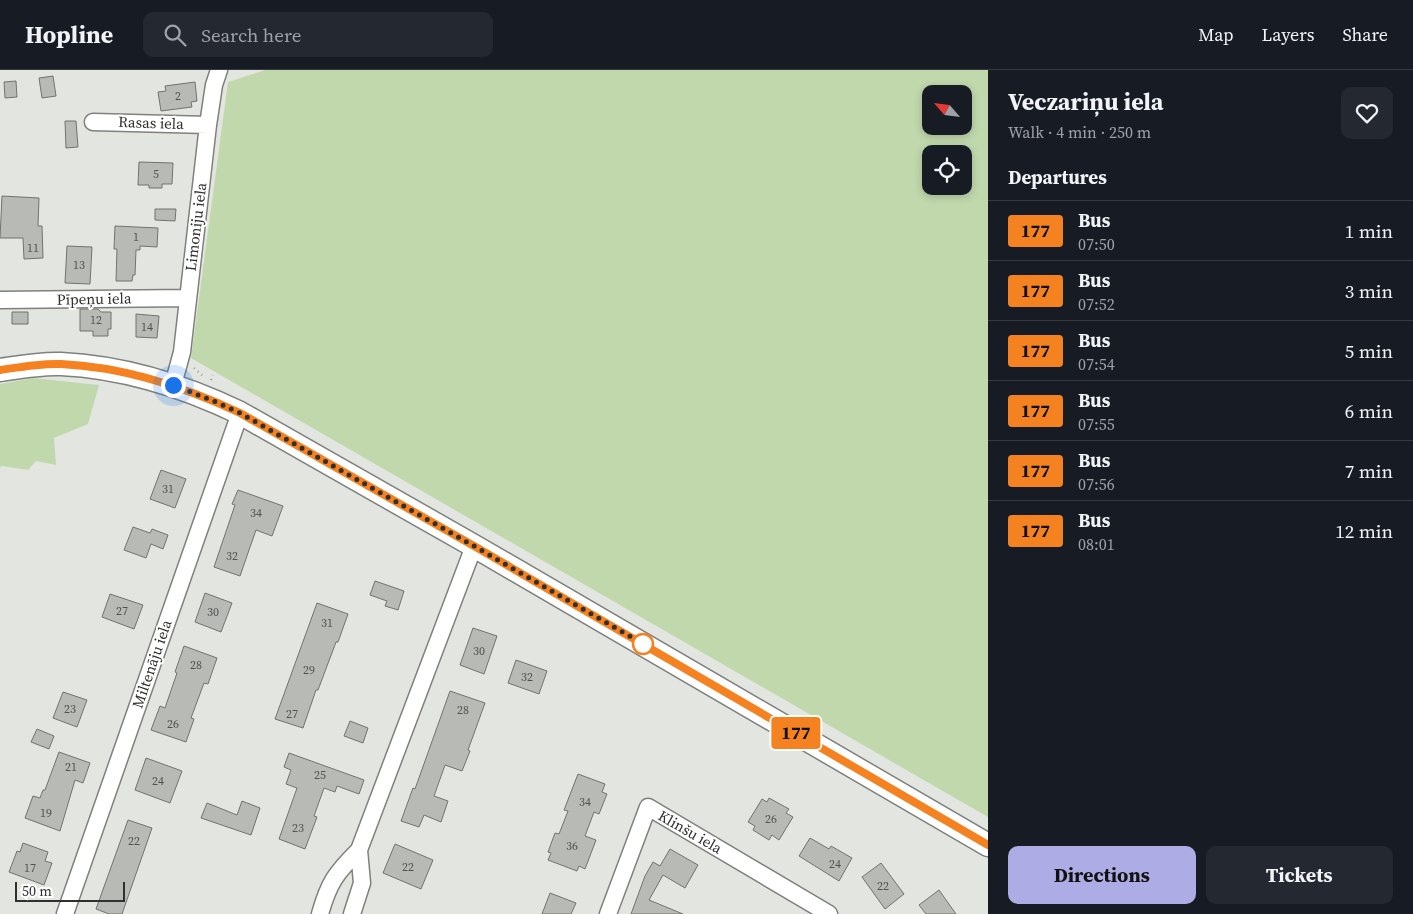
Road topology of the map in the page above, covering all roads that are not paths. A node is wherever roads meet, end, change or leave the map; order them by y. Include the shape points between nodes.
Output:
1 (220, 71) edge
2 (93, 122) dead end
3 (208, 125) junction
4 (188, 298) junction
5 (0, 300) edge
6 (0, 370) edge
7 (173, 385) junction
8 (240, 413) junction
9 (474, 546) junction
10 (988, 845) edge
11 (359, 850) junction
12 (65, 914) edge
13 (320, 914) edge
14 (352, 914) edge
15 (608, 914) edge
16 (829, 914) edge

1 - 3 street, Limoniju iela via 214,86
2 - 3 street, Rasas iela
3 - 4 street, Limoniju iela
4 - 5 street, Pīpeņu iela
4 - 7 street, Limoniju iela via 182,352
6 - 7 main road via 59,364 140,375
7 - 8 main road
8 - 9 main road
8 - 12 street, Miltenāju iela
9 - 10 main road
9 - 11 street
11 - 13 street via 337,872
11 - 14 street via 362,883
15 - 16 street, Klinšu iela via 648,807

